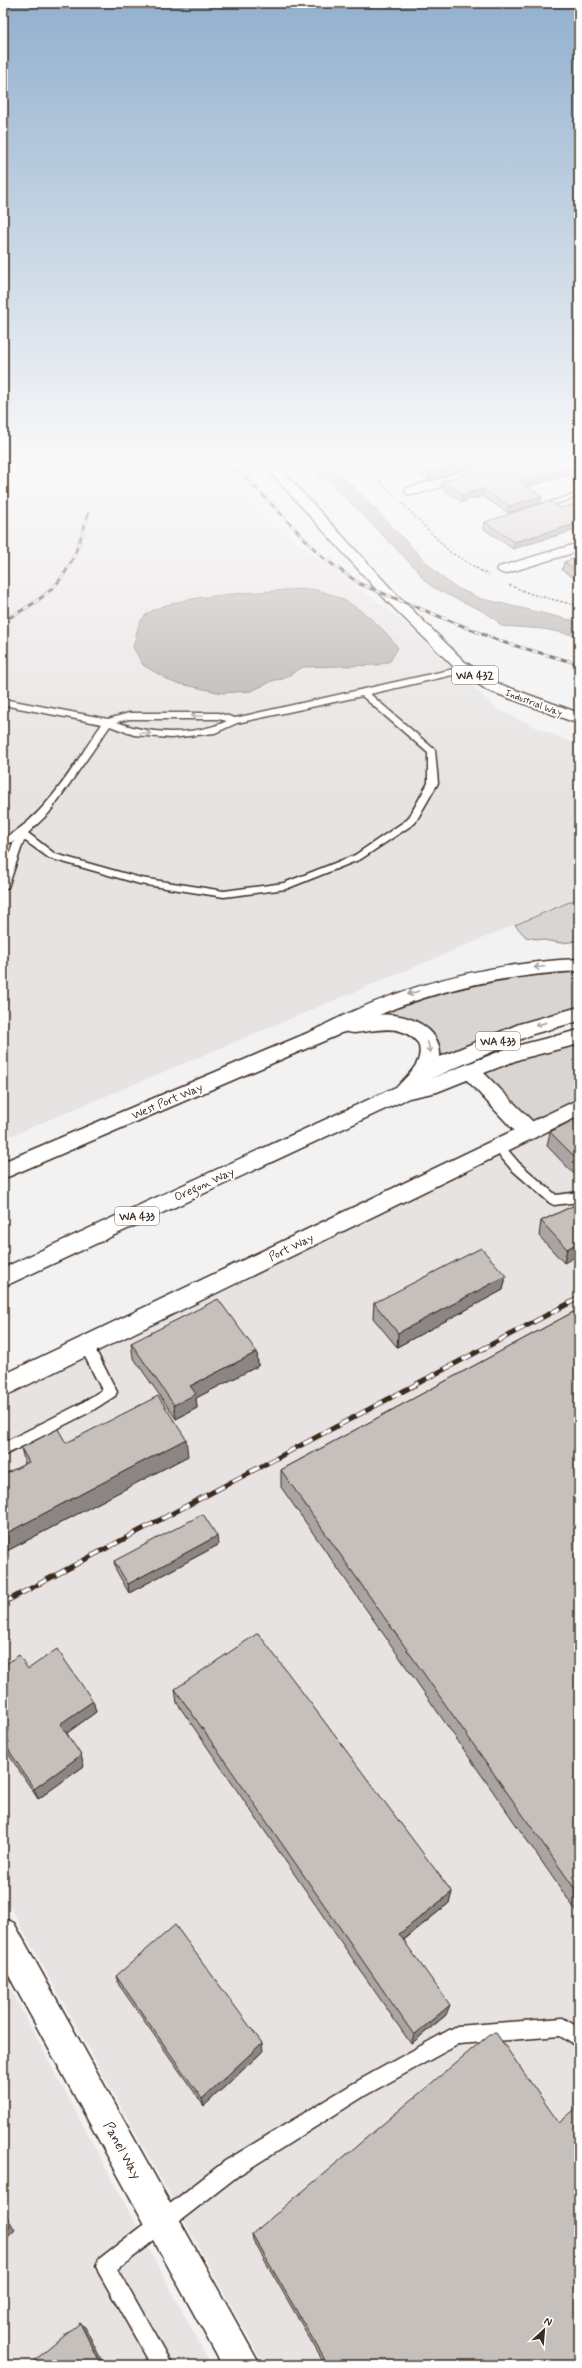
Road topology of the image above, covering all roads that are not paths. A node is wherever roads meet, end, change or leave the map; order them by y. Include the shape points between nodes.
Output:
1 (370, 575) edge
2 (508, 575) edge
3 (504, 576) road end
4 (467, 669) junction
5 (364, 693) junction
6 (3, 702) edge
7 (579, 719) edge
8 (235, 720) junction
9 (108, 722) junction
10 (22, 833) junction
11 (3, 843) edge
12 (3, 887) edge
13 (579, 965) edge
14 (579, 1014) edge
15 (331, 1030) junction
16 (579, 1037) edge
17 (470, 1071) junction
18 (420, 1075) junction
19 (405, 1091) junction
20 (579, 1107) edge
21 (528, 1131) junction
22 (498, 1146) junction
23 (3, 1171) edge
24 (579, 1197) edge
25 (3, 1278) edge
26 (87, 1346) junction
27 (3, 1387) edge
28 (3, 1450) edge
29 (3, 1934) edge
30 (579, 2039) edge
31 (163, 2222) junction
32 (162, 2365) edge
33 (242, 2365) edge

1 - 4 main road, Industrial Way / WA 432
2 - 3 main road
4 - 5 lane
4 - 7 main road, Industrial Way / WA 432 via 493,687
5 - 8 lane
5 - 10 lane via 432,752 433,783 412,821 358,857 286,886 224,894 140,881 52,856
6 - 9 lane
8 -> 9 lane via 218,716 129,716
9 -> 8 lane via 134,732 171,735 215,730
9 - 10 lane via 46,811
10 - 11 lane
10 - 12 lane
13 -> 15 main road via 506,971 441,984 366,1011
14 -> 18 main road, Oregon Way / WA 433 via 526,1029
15 -> 18 main road via 384,1021 412,1028 428,1042 430,1050 430,1057
15 - 23 main road, West Port Way
16 - 17 main road, Oregon Way / WA 433 via 515,1053
17 - 19 main road, Oregon Way / WA 433 via 430,1088
17 - 21 main road
18 - 19 main road, Oregon Way / WA 433
19 - 25 main road, Oregon Way / WA 433
20 - 21 main road, Port Way
21 - 22 main road, Port Way
22 - 24 lane via 515,1166 554,1200
22 - 26 main road, Port Way
26 - 27 main road, Port Way
26 - 28 lane via 110,1392 85,1408
29 - 31 main road, Panel Way
30 - 31 lane via 563,2027 457,2034 360,2089 232,2168
31 - 32 lane via 106,2266
31 - 33 main road, Panel Way

